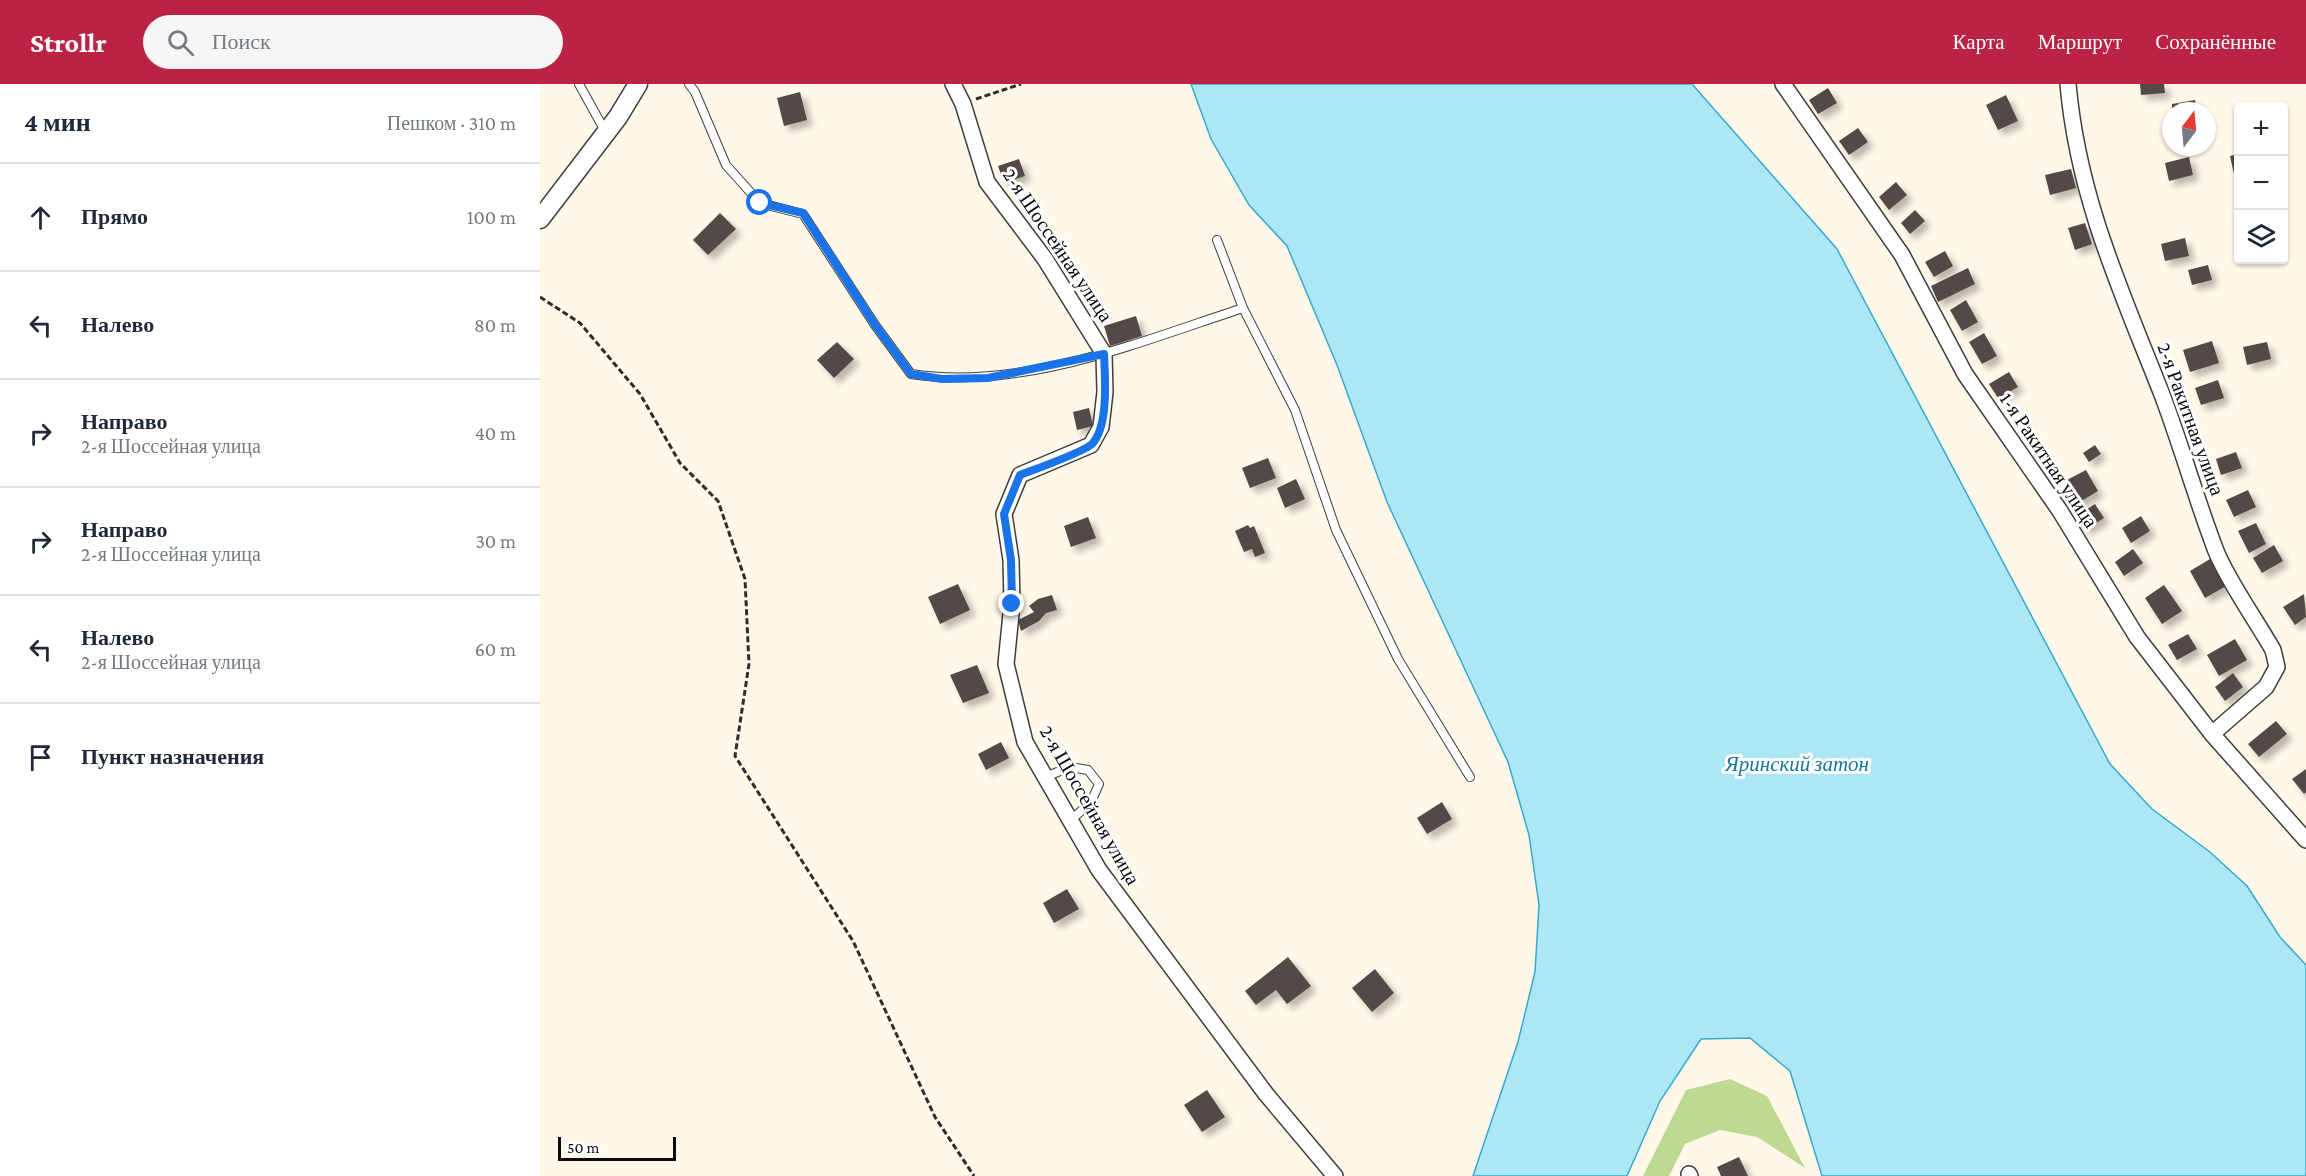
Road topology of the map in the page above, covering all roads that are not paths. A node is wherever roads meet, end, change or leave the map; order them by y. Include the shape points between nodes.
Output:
1 (579, 84) edge
2 (638, 84) edge
3 (689, 84) edge
4 (953, 84) edge
5 (1783, 84) edge
6 (2068, 84) edge
7 (606, 132) junction
8 (540, 219) edge
9 (1217, 240) dead end
10 (1243, 308) junction
11 (1104, 354) junction
12 (2212, 734) junction
13 (1045, 777) junction
14 (1470, 777) dead end
15 (1070, 821) junction
16 (2306, 840) edge
17 (1335, 1176) edge

1 - 7 lane
2 - 7 street
3 - 11 lane via 726,165 760,203 803,213 911,374 942,379 988,378
4 - 11 street, 2-я Шоссейная улица via 987,182 1046,259
5 - 12 street, 1-я Ракитная улица via 1902,255 1965,374 2060,511 2137,638
6 - 12 street, 2-я Ракитная улица via 2072,128 2088,200 2108,260 2174,424 2217,554 2273,650 2277,667 2266,687
7 - 8 street
9 - 10 lane
10 - 11 lane
10 - 14 lane via 1295,410 1336,530 1392,649
11 - 13 street, 2-я Шоссейная улица via 1101,427 1091,445 1020,475 1004,514 1012,604 1006,664 1025,742
12 - 16 street, 1-я Ракитная улица
13 - 15 street, 2-я Шоссейная улица
13 - 15 lane via 1070,767 1088,770 1099,784 1091,802
15 - 17 street, 2-я Шоссейная улица via 1127,908 1266,1094

